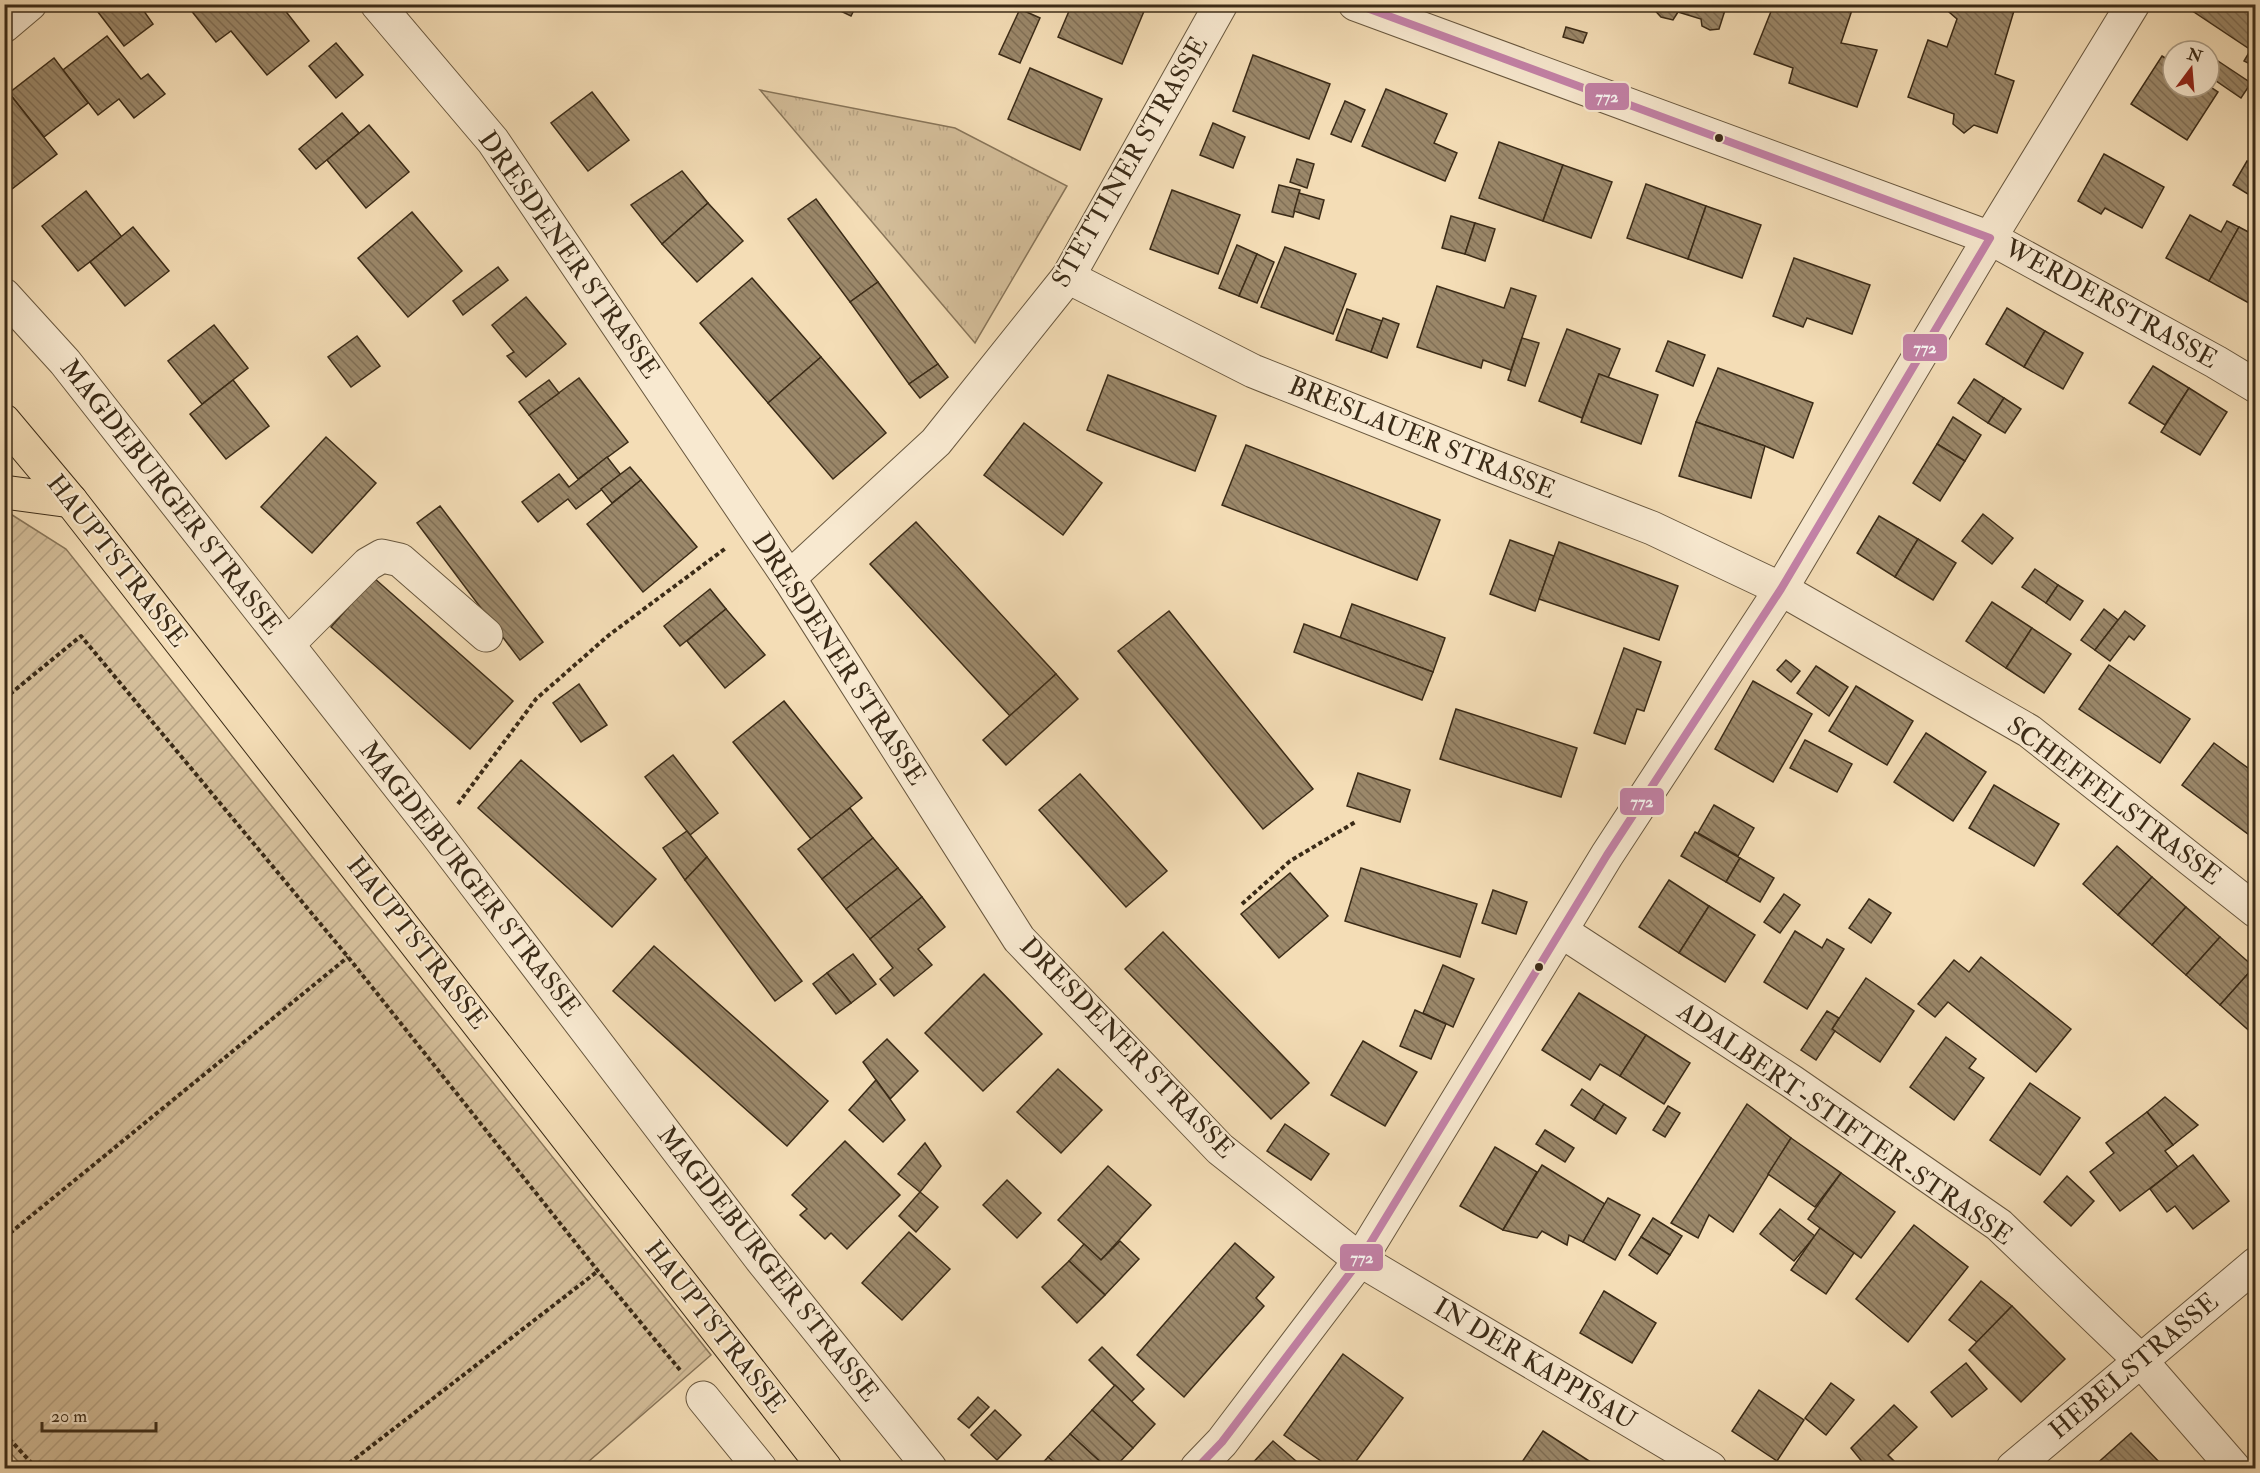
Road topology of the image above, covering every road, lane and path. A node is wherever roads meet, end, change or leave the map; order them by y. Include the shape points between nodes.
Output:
1 (30, 4) edge
2 (378, 4) edge
3 (1221, 4) edge
4 (1355, 4) edge
5 (2133, 4) edge
6 (4, 26) edge
7 (1990, 238) junction
8 (1068, 277) junction
9 (4, 295) edge
10 (2256, 386) edge
11 (4, 421) edge
12 (4, 492) edge
13 (71, 501) junction
14 (754, 526) junction
15 (789, 578) junction
16 (1781, 589) junction
17 (486, 635) dead end
18 (288, 644) junction
19 (4, 699) edge
20 (1357, 821) dead end
21 (436, 833) junction
22 (1242, 904) dead end
23 (2256, 911) edge
24 (1561, 931) junction
25 (348, 957) junction
26 (4, 1238) edge
27 (1360, 1260) junction
28 (2256, 1264) edge
29 (598, 1271) junction
30 (2141, 1361) junction
31 (703, 1398) joint
32 (4, 1433) edge
33 (36, 1468) edge
34 (343, 1468) edge
35 (760, 1468) edge
36 (825, 1468) edge
37 (930, 1468) edge
38 (1197, 1468) edge
39 (1710, 1468) edge
40 (2013, 1468) edge
41 (2234, 1468) edge

1 - 6 street
2 - 14 street, DRESDENER STRASSE via 493,141
3 - 8 street, STETTINER STRASSE
4 - 7 street, WERDERSTRASSE
5 - 7 street
7 - 10 street, WERDERSTRASSE
7 - 16 street
8 - 15 street, STETTINER STRASSE via 936,442
8 - 16 street, BRESLAUER STRASSE via 1253,371 1652,528
9 - 18 street, MAGDEBURGER STRASSE via 65,362
11 - 13 main road, HAUPTSTRASSE
12 - 13 main road
13 - 36 main road, HAUPTSTRASSE
14 - 15 street, DRESDENER STRASSE
14 - 21 path via 609,635 536,699
15 - 27 street, DRESDENER STRASSE via 1019,939 1220,1149
16 - 23 street, SCHEFFELSTRASSE via 2028,731
16 - 24 street
17 - 18 street via 400,560 382,556 368,564
18 - 21 street, MAGDEBURGER STRASSE
19 - 25 path via 81,636
20 - 22 path via 1290,861
21 - 37 street, MAGDEBURGER STRASSE via 761,1259
24 - 27 street
24 - 30 street, ADALBERT-STIFTER-STRASSE via 1791,1081 1999,1225
25 - 26 path
25 - 29 path
27 - 38 street via 1222,1442
27 - 39 street, IN DER KAPPISAU
28 - 30 street, HEBELSTRASSE
29 - 31 path
29 - 34 path
30 - 40 street, HEBELSTRASSE
30 - 41 street, ADALBERT-STIFTER-STRASSE
31 - 35 street
32 - 33 path

